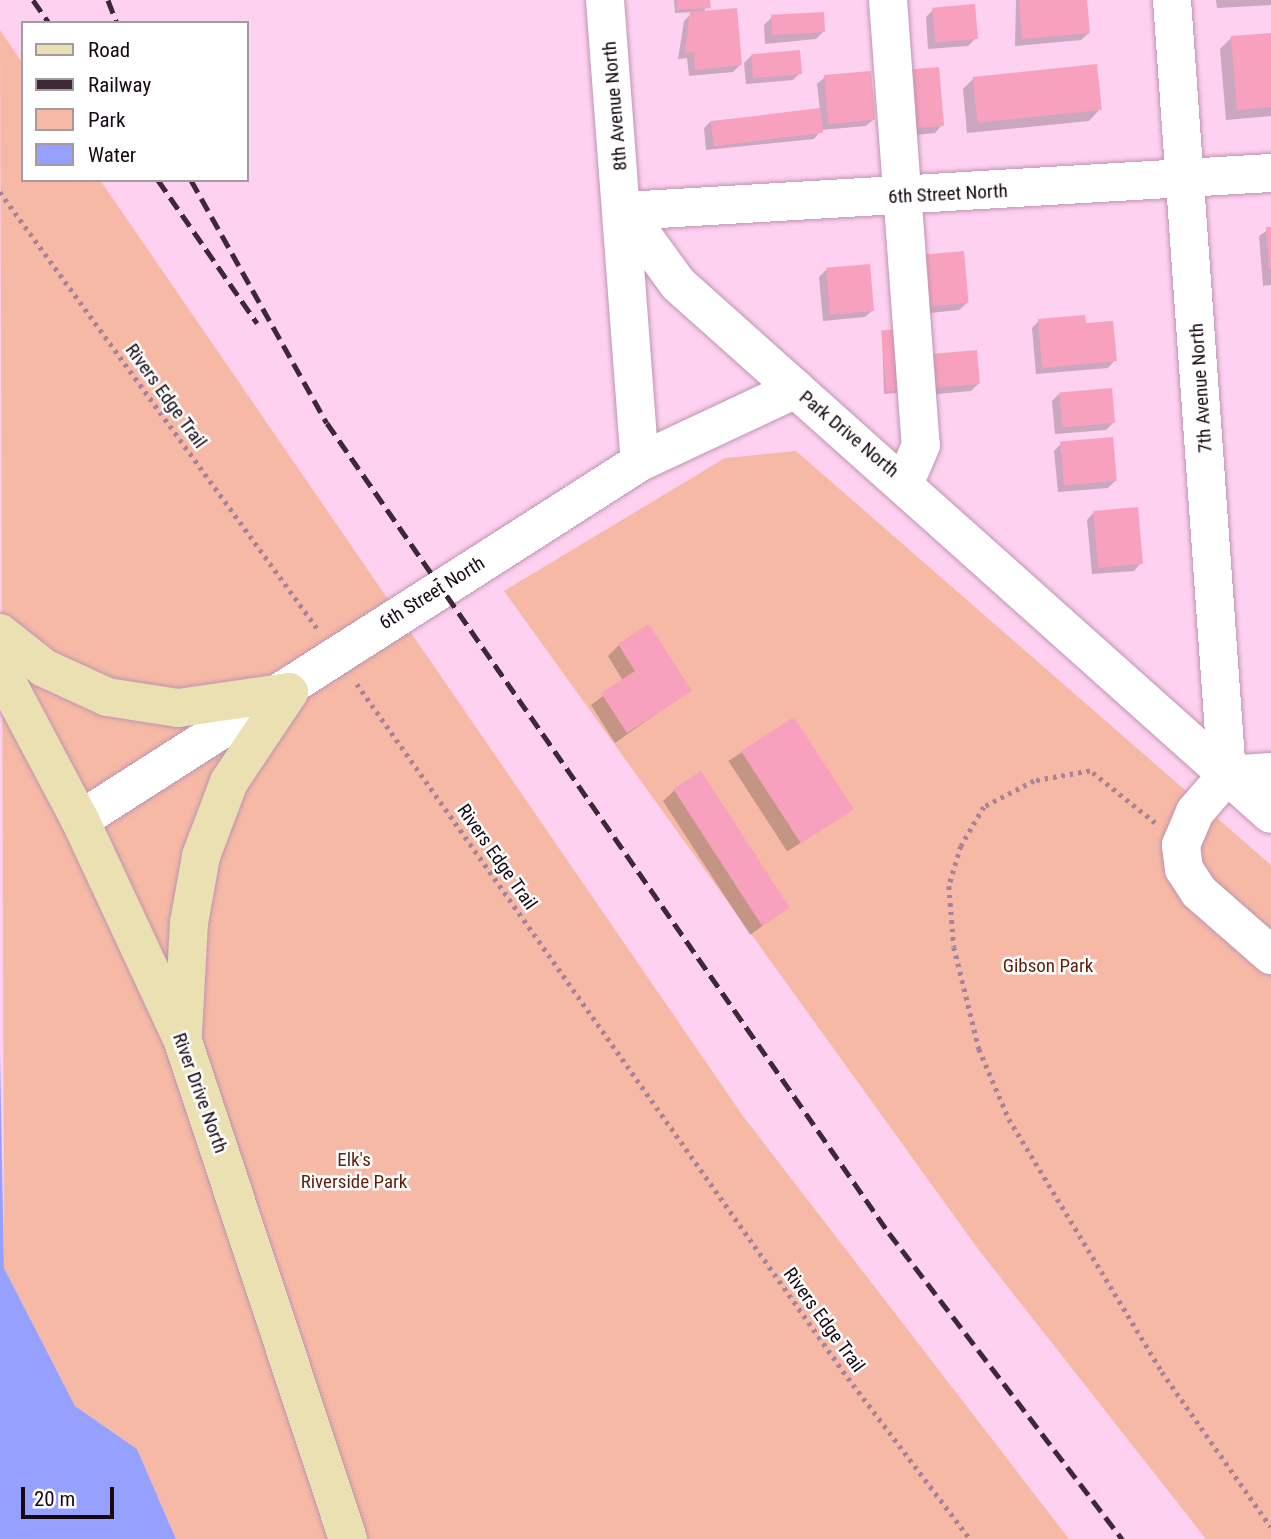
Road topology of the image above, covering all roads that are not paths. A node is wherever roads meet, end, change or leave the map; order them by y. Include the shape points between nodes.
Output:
1 (605, 0) edge
2 (888, 0) edge
3 (1172, 0) edge
4 (1271, 173) edge
5 (1187, 180) junction
6 (905, 196) junction
7 (625, 211) junction
8 (796, 389) junction
9 (640, 462) junction
10 (905, 482) junction
11 (0, 632) edge
12 (0, 669) edge
13 (289, 692) junction
14 (1271, 772) edge
15 (1227, 775) junction
16 (1271, 814) edge
17 (80, 820) junction
18 (1271, 956) edge
19 (183, 1041) junction
20 (348, 1539) edge

1 - 7 street, 8th Avenue North
2 - 6 street
3 - 5 street, 7th Avenue North
4 - 5 street, 6th Street North
5 - 6 street, 6th Street North
5 - 15 street, 7th Avenue North
6 - 7 street, 6th Street North
6 - 10 street via 921,445
7 - 8 street, Park Drive North via 678,284
7 - 9 street
8 - 9 street, 6th Street North
8 - 10 street, Park Drive North
9 - 13 street, 6th Street North via 336,654
10 - 15 street, Park Drive North
11 - 13 main road via 44,668 107,697 178,708
12 - 17 main road, River Drive North
13 - 17 street, 6th Street North
13 - 19 main road via 229,782 201,856 189,923
14 - 15 street
15 - 16 street, Park Drive North
15 - 18 street via 1195,812 1181,845 1184,869 1199,892
17 - 19 main road, River Drive North
19 - 20 main road, River Drive North

